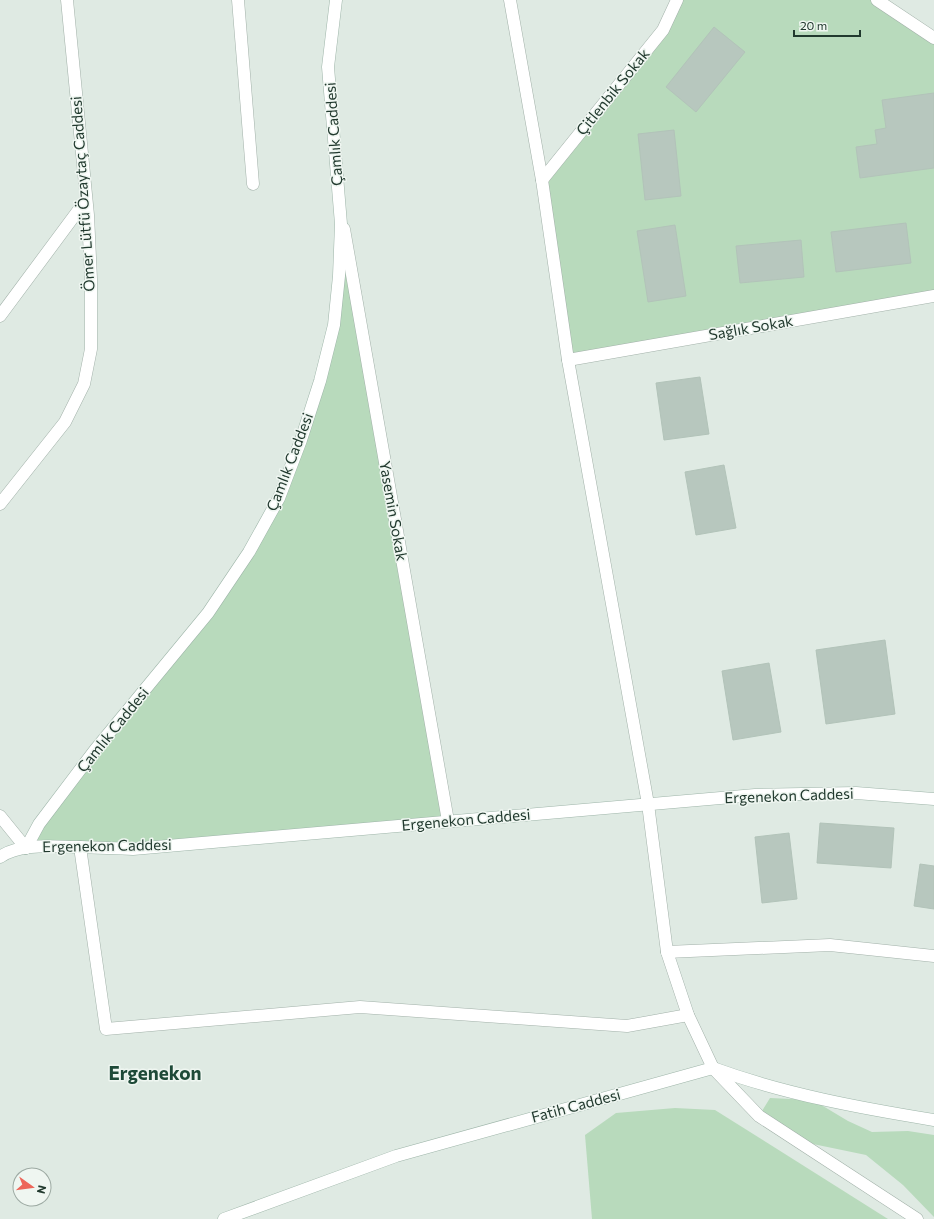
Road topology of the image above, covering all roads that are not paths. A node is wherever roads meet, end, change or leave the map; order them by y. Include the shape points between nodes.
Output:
1 (67, 0) edge
2 (238, 0) edge
3 (336, 0) edge
4 (510, 0) edge
5 (677, 0) edge
6 (877, 0) edge
7 (934, 38) edge
8 (542, 180) junction
9 (253, 184) dead end
10 (86, 200) junction
11 (339, 200) junction
12 (934, 296) edge
13 (0, 316) edge
14 (568, 360) junction
15 (0, 504) edge
16 (934, 799) edge
17 (648, 804) junction
18 (0, 816) edge
19 (448, 821) junction
20 (80, 847) junction
21 (26, 848) junction
22 (0, 857) edge
23 (667, 952) junction
24 (934, 956) edge
25 (688, 1015) junction
26 (713, 1068) junction
27 (934, 1120) edge
28 (224, 1219) edge
29 (917, 1219) edge

1 - 10 street, Ömer Lütfü Özaytaç Caddesi
2 - 9 street
3 - 11 street, Çamlık Caddesi via 328,67
4 - 8 street
5 - 8 street, Çitlenbik Sokak via 663,30
6 - 7 street
8 - 14 street
10 - 13 street
10 - 15 street, Ömer Lütfü Özaytaç Caddesi via 91,279 90,349 84,384 65,422
11 - 19 street, Yasemin Sokak
11 - 21 street, Çamlık Caddesi via 339,276 334,325 320,381 279,498 249,552 208,613 95,750 39,824
12 - 14 street, Sağlık Sokak
14 - 17 street
16 - 17 street, Ergenekon Caddesi via 848,793 755,795
17 - 19 street, Ergenekon Caddesi
17 - 23 street
18 - 21 street
19 - 20 street, Ergenekon Caddesi via 133,849
20 - 21 street, Ergenekon Caddesi
20 - 25 street via 106,1029 360,1007 627,1026
21 - 22 street, Ergenekon Caddesi
23 - 24 street via 830,945
23 - 25 street
25 - 26 street
26 - 27 street via 862,1108
26 - 28 street, Fatih Caddesi via 396,1156
26 - 29 street via 759,1116

